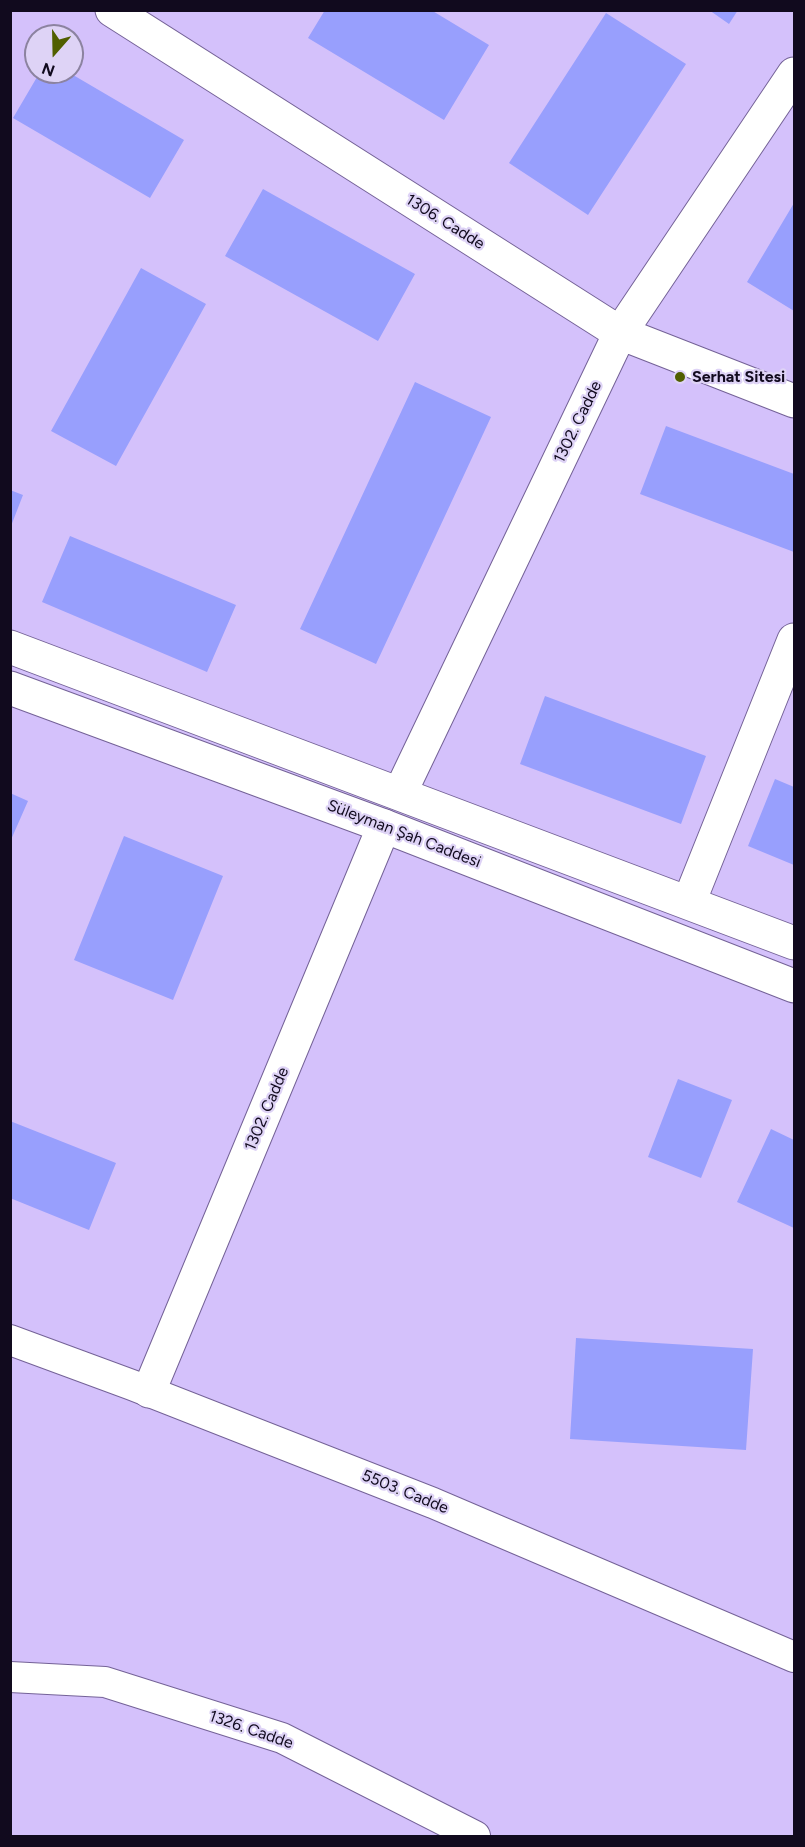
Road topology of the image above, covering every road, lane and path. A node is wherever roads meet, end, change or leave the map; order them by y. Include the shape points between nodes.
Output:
1 (112, 10) edge
2 (795, 74) edge
3 (620, 333) junction
4 (795, 401) edge
5 (795, 640) edge
6 (10, 647) edge
7 (10, 688) edge
8 (400, 793) junction
9 (384, 826) junction
10 (688, 902) junction
11 (795, 943) edge
12 (795, 986) edge
13 (10, 1340) edge
14 (149, 1391) junction
15 (795, 1657) edge
16 (10, 1677) edge
17 (475, 1836) edge

1 - 3 street, 1306. Cadde
2 - 3 street, 1302. Cadde
3 - 4 street, 1306. Cadde
3 - 8 street, 1302. Cadde
5 - 10 street
6 - 8 street
7 - 9 street, Süleyman Şah Caddesi
8 - 10 street
9 - 12 street, Süleyman Şah Caddesi
9 - 14 street, 1302. Cadde
10 - 11 street
13 - 14 street, 5503. Cadde
14 - 15 street, 5503. Cadde via 433,1503
16 - 17 street, 1326. Cadde via 105,1682 282,1738

